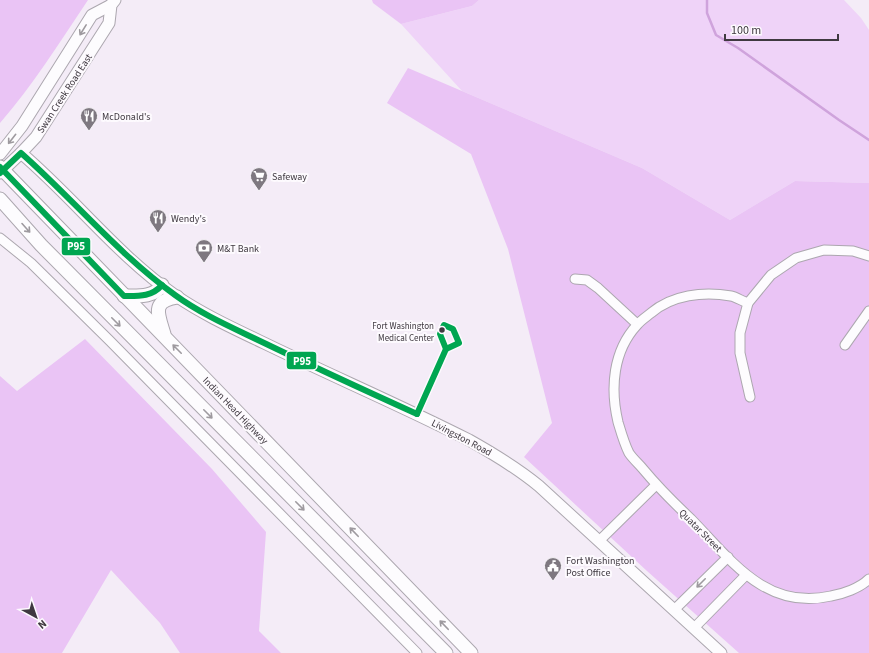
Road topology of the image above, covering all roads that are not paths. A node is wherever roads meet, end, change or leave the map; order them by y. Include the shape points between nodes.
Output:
1 (113, 2) edge
2 (21, 153) junction
3 (0, 154) edge
4 (1, 170) edge
5 (0, 199) edge
6 (0, 238) edge
7 (869, 256) edge
8 (575, 279) dead end
9 (162, 285) junction
10 (124, 296) junction
11 (177, 297) junction
12 (748, 303) junction
13 (869, 311) edge
14 (637, 324) junction
15 (165, 337) junction
16 (845, 345) dead end
17 (750, 397) dead end
18 (656, 485) junction
19 (600, 541) junction
20 (728, 557) junction
21 (746, 575) junction
22 (869, 579) edge
23 (674, 610) junction
24 (694, 628) junction
25 (417, 653) edge
26 (446, 653) edge
27 (471, 653) edge
28 (721, 653) edge

1 - 2 main road, Swan Creek Road East via 109,23 36,137
1 -> 3 main road, Swan Creek Road East via 92,15 26,121
2 - 4 main road, Swan Creek Road East
2 - 9 main road, Livingston Road via 132,261
4 - 10 highway, Indian Head Highway
5 -> 26 highway via 41,245
6 - 25 street via 31,263 110,341
7 - 12 street via 853,251 824,250 796,258 771,275
8 - 14 street via 587,280
9 - 10 highway via 159,290 147,295
9 - 11 main road, Livingston Road
10 - 15 highway, Indian Head Highway
11 - 15 highway via 168,298 158,307 157,312
11 - 19 main road, Livingston Road via 237,330 442,426 493,453 539,486
12 - 14 street, Quatar Street via 731,296 702,294 677,298 659,306
12 - 17 street via 740,333 740,353
13 - 16 street
14 - 18 street, Quatar Street via 619,356 614,379 614,401 621,434 630,453
27 -> 15 highway, Indian Head Highway
18 - 19 street
18 - 20 street, Quatar Street
19 - 23 main road, Livingston Road
20 - 21 street, Quatar Street
20 -> 23 street
21 - 22 street, Quatar Street via 767,589 791,598 812,599 837,595 864,584
21 - 24 street
23 - 24 main road, Livingston Road
24 - 28 main road, Livingston Road

